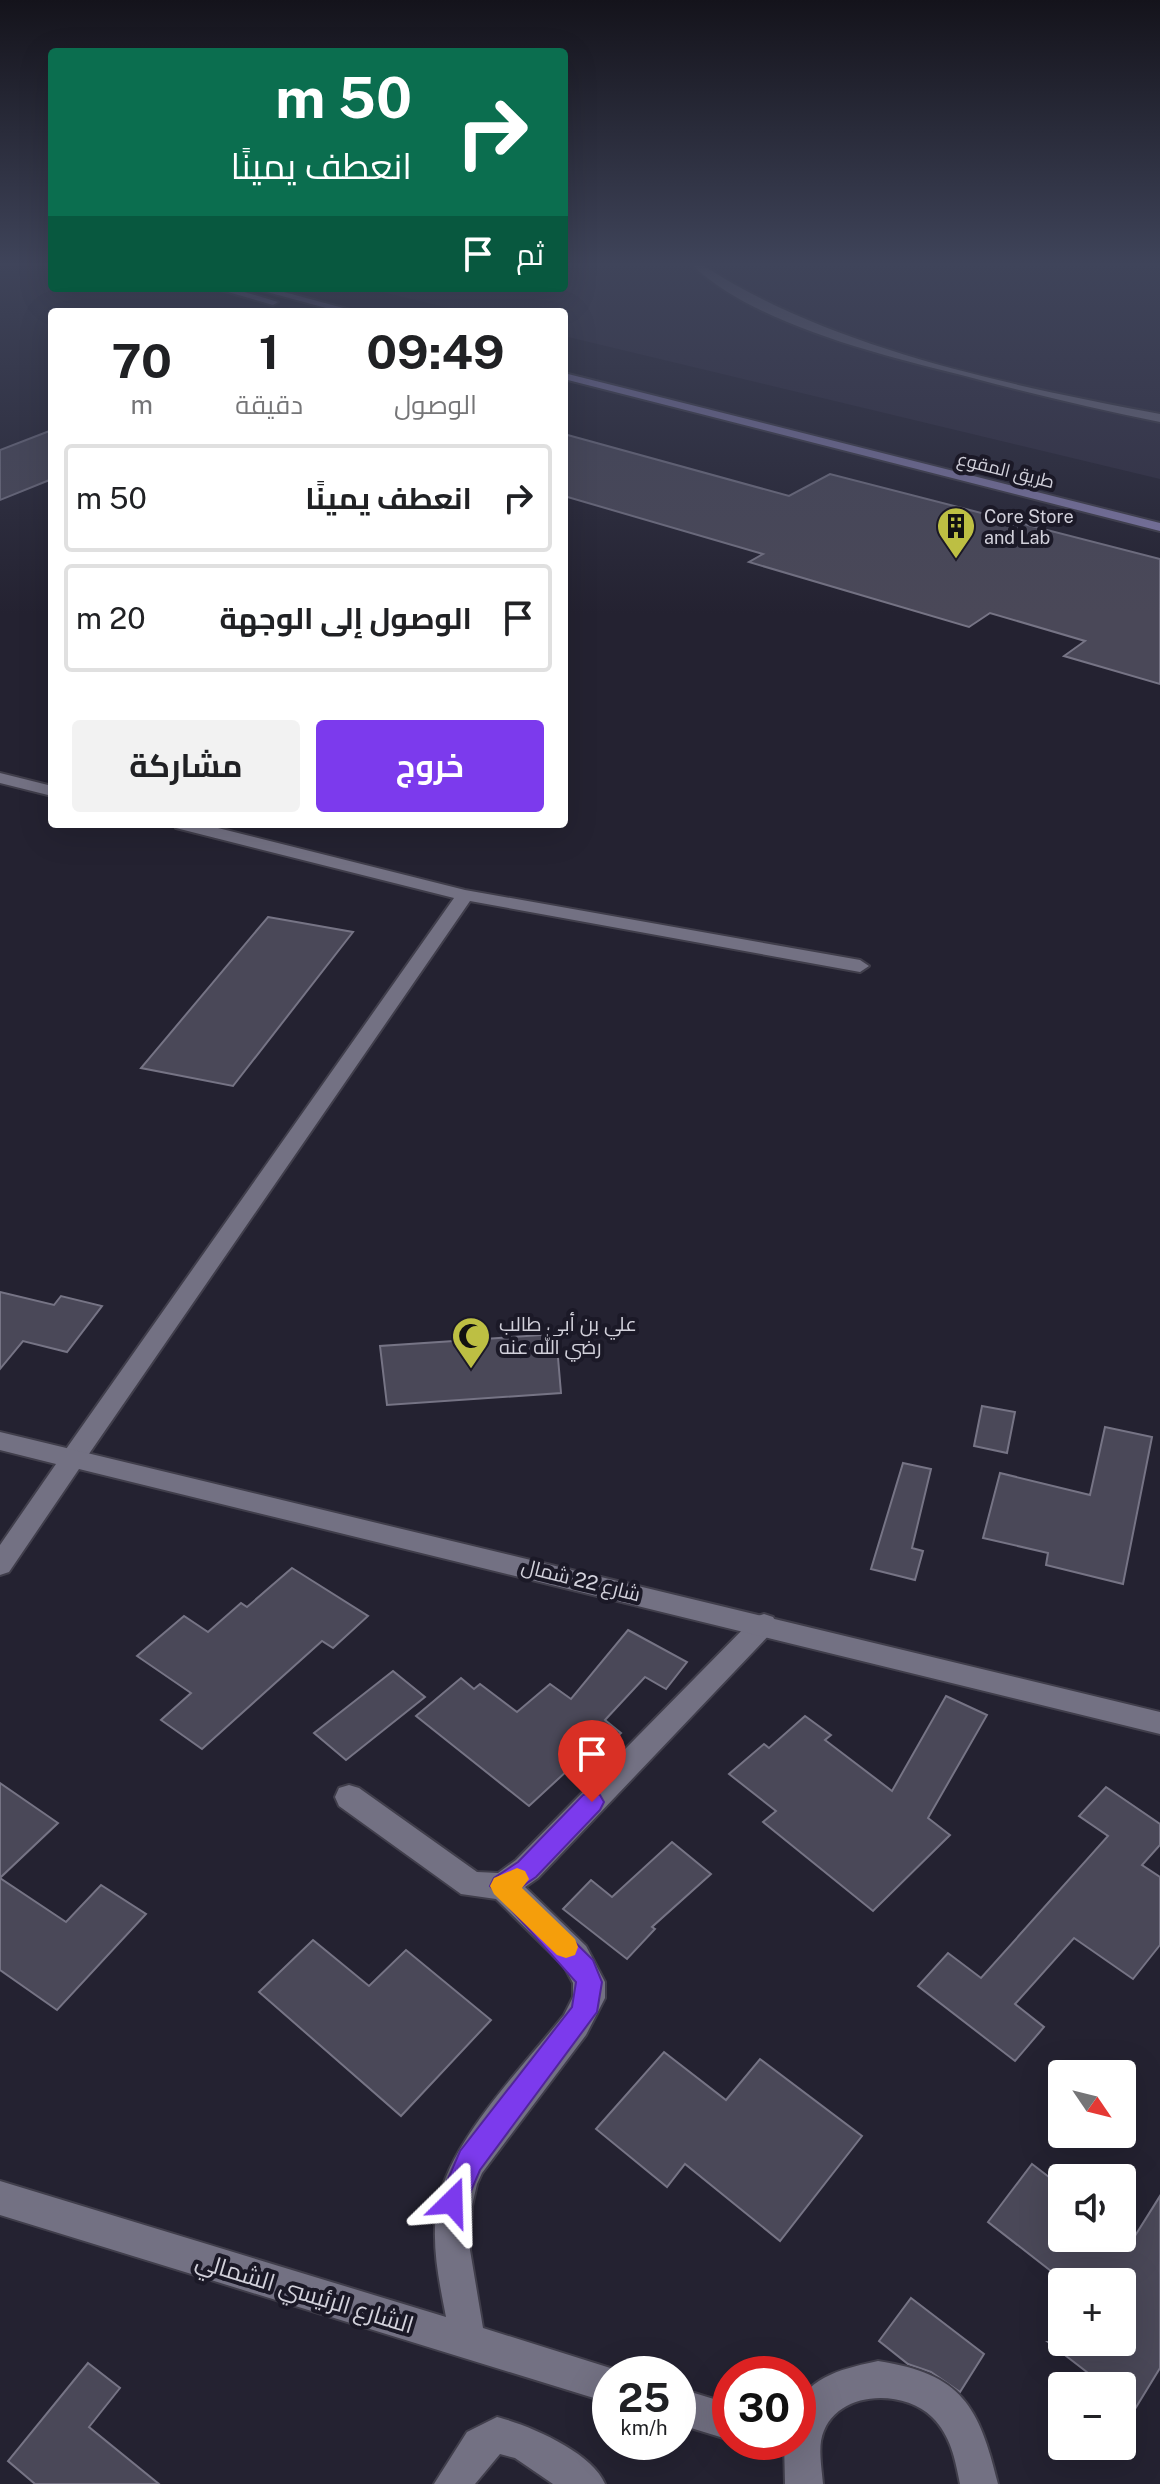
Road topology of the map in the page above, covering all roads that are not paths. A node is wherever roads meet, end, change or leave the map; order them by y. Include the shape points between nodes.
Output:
1 (587, 382) edge
2 (631, 382) edge
3 (1005, 382) edge
4 (1160, 418) edge
5 (1160, 515) edge
6 (1160, 527) edge
7 (0, 778) edge
8 (48, 790) edge
9 (198, 828) edge
10 (465, 895) junction
11 (860, 966) dead end
12 (0, 1441) edge
13 (73, 1458) junction
14 (0, 1565) edge
15 (764, 1624) junction
16 (1160, 1723) edge
17 (349, 1797) dead end
18 (503, 1886) junction
19 (0, 2198) edge
20 (468, 2342) junction
21 (592, 2380) edge
22 (816, 2411) edge
23 (800, 2460) edge
24 (453, 2484) edge
25 (586, 2484) edge
26 (804, 2484) edge
27 (979, 2484) edge

1 - 6 main road, طريق المقوع
2 - 5 main road, طريق المقوع
3 - 4 street
7 - 8 street
9 - 10 street
10 - 11 street
10 - 13 street
12 - 13 street, شارع 22 شمال
13 - 14 street
13 - 15 street, شارع 22 شمال
15 - 16 street, شارع 22 شمال
15 - 18 street via 527,1869
17 - 18 street via 472,1885
18 - 20 street via 575,1956 589,1982 589,1998 575,2025 476,2151 459,2181 450,2225
19 - 20 street, الشارع الرئيسي الشمالي
20 - 21 street, الشارع الرئيسي الشمالي
22 - 27 street via 847,2384 872,2376 923,2387 963,2427 975,2454
23 - 26 street
24 - 25 street via 480,2445 497,2435 523,2442

